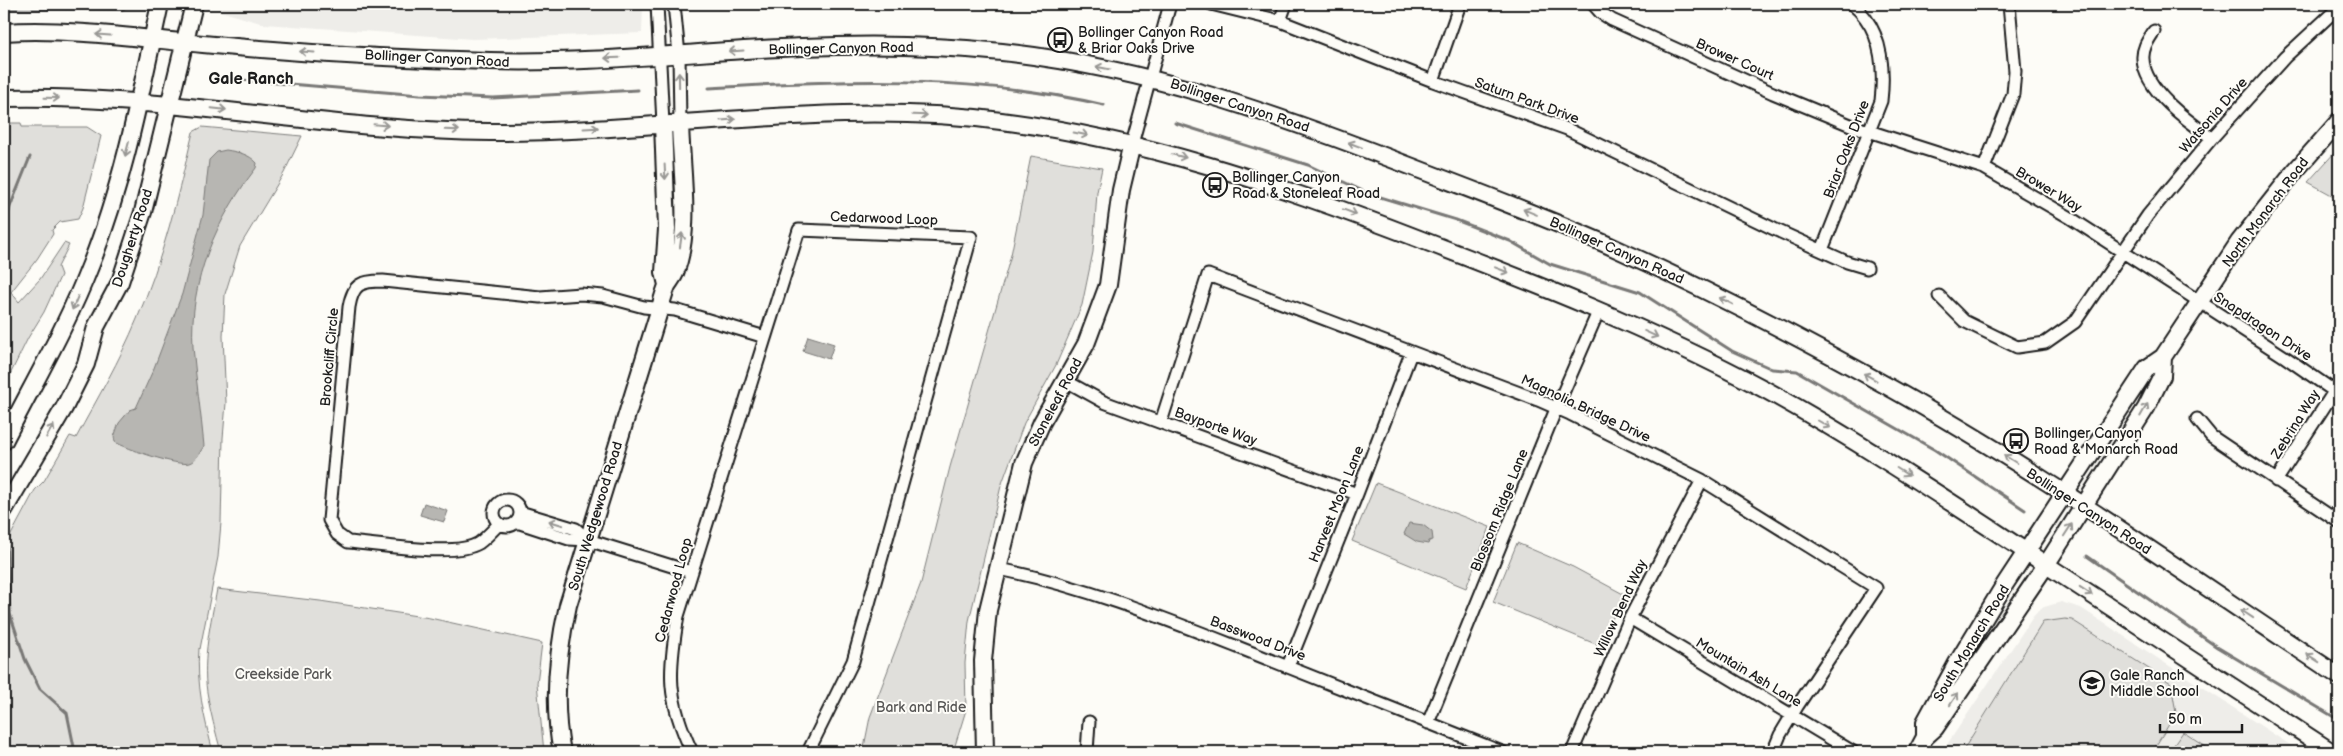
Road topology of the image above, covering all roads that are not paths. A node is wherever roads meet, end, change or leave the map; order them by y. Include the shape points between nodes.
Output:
1 (160, 4) edge
2 (194, 4) edge
3 (658, 4) edge
4 (674, 4) edge
5 (1170, 4) edge
6 (1210, 4) edge
7 (1286, 4) edge
8 (1460, 4) edge
9 (1593, 4) edge
10 (1852, 4) edge
11 (2009, 4) edge
12 (2339, 7) edge
13 (1280, 21) junction
14 (2154, 30) dead end
15 (4, 32) edge
16 (152, 38) junction
17 (186, 43) junction
18 (679, 55) junction
19 (661, 56) junction
20 (1150, 78) junction
21 (1433, 81) junction
22 (4, 98) edge
23 (138, 101) junction
24 (171, 104) junction
25 (2339, 120) edge
26 (680, 123) junction
27 (663, 124) junction
28 (1869, 132) junction
29 (2212, 138) junction
30 (1132, 144) junction
31 (1984, 168) junction
32 (1822, 250) junction
33 (2122, 253) junction
34 (1867, 268) dead end
35 (667, 285) junction
36 (1939, 296) dead end
37 (2200, 302) junction
38 (660, 308) junction
39 (1599, 310) junction
40 (765, 336) junction
41 (1411, 353) junction
42 (2162, 357) junction
43 (1066, 381) junction
44 (2336, 387) edge
45 (1556, 409) junction
46 (2196, 419) dead end
47 (1161, 422) junction
48 (5, 438) edge
49 (1702, 480) junction
50 (2276, 481) junction
51 (1358, 494) junction
52 (2066, 495) junction
53 (2084, 506) junction
54 (4, 510) edge
55 (518, 517) junction
56 (2339, 522) edge
57 (499, 524) junction
58 (588, 540) junction
59 (2027, 552) junction
60 (2046, 564) junction
61 (999, 569) junction
62 (691, 572) junction
63 (1630, 618) junction
64 (1288, 666) junction
65 (2339, 676) edge
66 (1792, 716) junction
67 (1089, 722) dead end
68 (1428, 723) junction
69 (1925, 737) junction
70 (562, 752) edge
71 (692, 752) edge
72 (808, 752) edge
73 (985, 752) edge
74 (1087, 752) edge
75 (1502, 752) edge
76 (1572, 752) edge
77 (1773, 752) edge
78 (1852, 752) edge
79 (1917, 752) edge
80 (2332, 752) edge

1 - 16 main road
2 - 17 main road, Dougherty Road
3 - 19 street
4 - 18 street
5 - 20 street
6 - 13 street, Saturn Park Drive
7 - 13 street
8 - 21 street
9 - 28 street, Brower Court via 1612,20 1773,94
10 - 28 street, Briar Oaks Drive via 1878,39 1882,60 1881,101
11 - 31 street via 2016,71 2013,94
12 - 29 street, Watsonia Drive via 2285,57
13 - 21 street, Saturn Park Drive
14 - 29 street via 2144,48 2145,73 2160,96
16 -> 15 main road, Bollinger Canyon Road
16 - 17 main road, Bollinger Canyon Road
16 - 23 main road
19 -> 17 main road, Bollinger Canyon Road via 539,61 465,60
17 - 24 main road, Dougherty Road
18 - 19 main road, Bollinger Canyon Road
20 -> 18 main road, Bollinger Canyon Road via 1007,53 942,47 804,47
26 -> 18 street
19 - 27 street
20 - 30 street
52 -> 20 main road, Bollinger Canyon Road via 1889,387 1709,292 1615,248 1531,212 1299,123
21 - 32 street, Saturn Park Drive via 1567,129
22 -> 23 main road
23 - 24 main road
23 -> 48 main road via 116,191 92,262 59,339
24 -> 27 main road via 450,130 542,130
54 -> 24 main road, Dougherty Road via 64,408 86,364 96,326 120,282 143,212
25 - 37 main road, North Monarch Road via 2239,242
26 - 27 main road
26 -> 30 main road via 871,113 936,115 1008,122
35 -> 26 main road, South Wedgewood Road via 675,274 682,236 684,194
27 -> 35 main road, South Wedgewood Road via 667,229 664,272
28 - 31 street, Brower Way
28 - 32 street, Briar Oaks Drive
29 - 33 street, Watsonia Drive via 2148,214
30 -> 39 main road via 1197,161 1324,202
30 - 43 main road, Stoneleaf Road via 1121,190 1108,285 1086,344
31 - 33 street, Brower Way via 2069,217
32 - 34 street, Saturn Park Drive
33 - 36 street, Watsonia Drive via 2075,322 2045,343 2018,347 1964,320
33 - 37 street, Brower Way
35 - 38 main road, South Wedgewood Road
37 - 42 main road, North Monarch Road
37 - 44 street, Snapdragon Drive
38 - 40 street
38 - 57 street, Brookcliff Circle via 581,294 540,297 383,281 367,281 355,287 349,307 329,520 337,534 348,542 446,550 479,543
38 - 58 main road, South Wedgewood Road
39 - 45 street, Blossom Ridge Lane
39 -> 59 main road via 1763,389 1860,445
40 - 62 street, Cedarwood Loop
40 - 72 street, Cedarwood Loop via 799,230 971,237 853,661
41 - 45 street, Magnolia Bridge Drive
41 - 47 street, Magnolia Bridge Drive via 1208,275
41 - 51 street, Harvest Moon Lane
42 - 52 main road, North Monarch Road via 2147,368
53 -> 42 main road, North Monarch Road via 2146,408 2162,376
43 - 47 street, Bayporte Way via 1104,402
43 - 61 main road, Stoneleaf Road via 1042,422 1024,464
44 - 50 street, Zebrina Way
45 - 49 street, Magnolia Bridge Drive
45 - 68 street, Blossom Ridge Lane
46 - 50 street via 2211,436
47 - 51 street, Bayporte Way
49 - 63 street, Willow Bend Way
49 - 66 street, Magnolia Bridge Drive via 1876,588
50 - 56 street
51 - 64 street, Harvest Moon Lane
52 - 53 main road, Bollinger Canyon Road
52 - 59 main road, North Monarch Road
60 -> 53 main road, North Monarch Road
65 -> 53 main road, Bollinger Canyon Road
55 - 57 street via 506,526
55 - 57 street via 518,505 512,500 499,501 493,512
55 - 58 street via 576,529
58 - 62 street
58 - 70 main road, South Wedgewood Road via 560,642 557,712
59 - 60 main road
59 - 69 main road, South Monarch Road via 1932,708 1925,722
69 -> 60 main road, South Monarch Road via 1935,728
60 -> 80 main road
61 - 64 street, Basswood Drive via 1060,583 1125,604
61 - 73 main road, Stoneleaf Road via 984,636
62 - 71 street, Cedarwood Loop via 670,660 672,695 680,727
63 - 66 street, Mountain Ash Lane
63 - 76 street, Willow Bend Way
64 - 68 street, Basswood Drive
66 - 77 street
66 - 78 street, Mountain Ash Lane
67 - 74 street
68 - 75 street, Basswood Drive
69 - 79 main road, South Monarch Road

